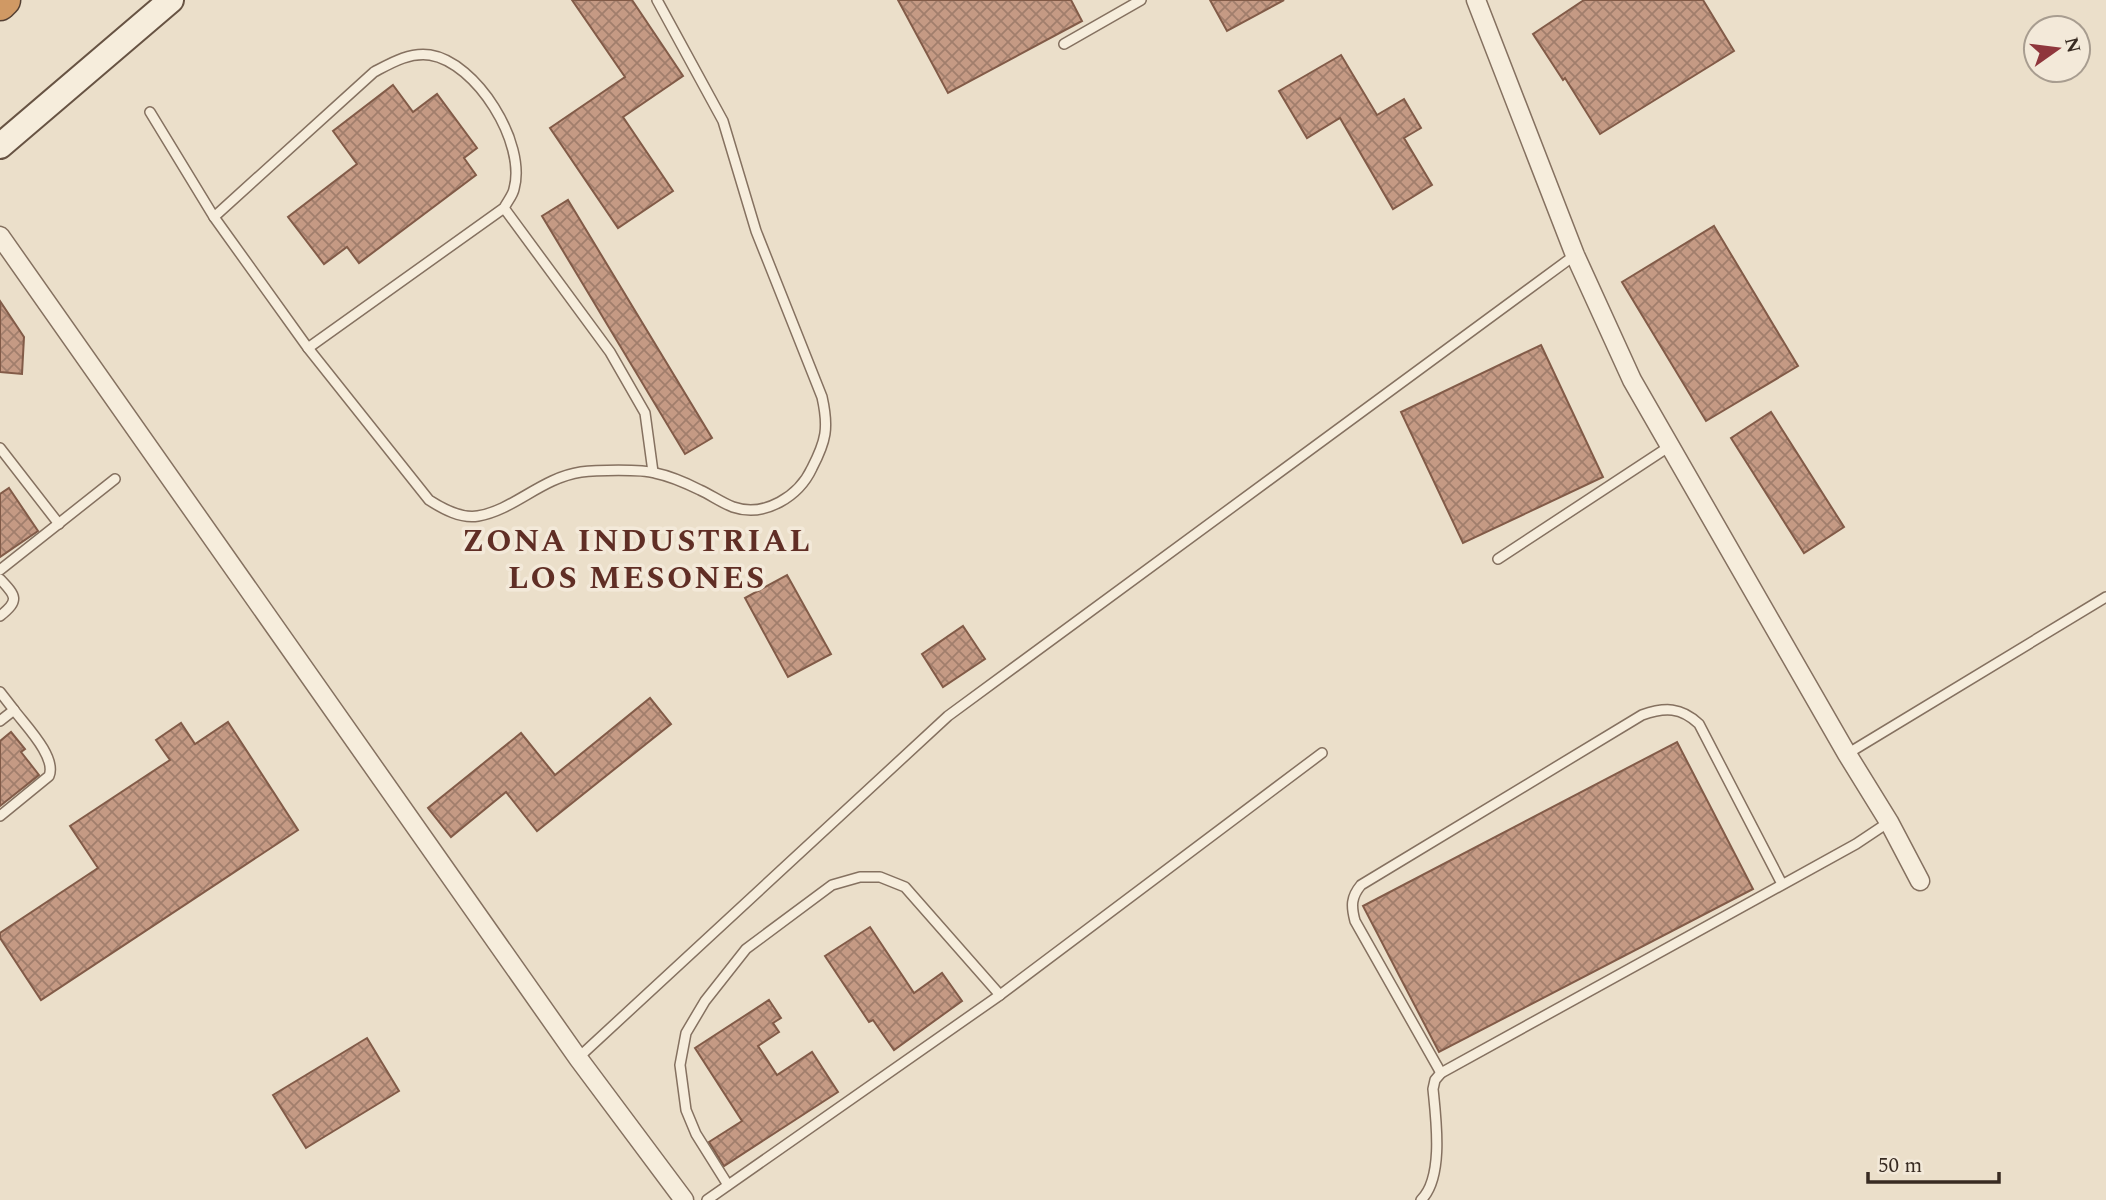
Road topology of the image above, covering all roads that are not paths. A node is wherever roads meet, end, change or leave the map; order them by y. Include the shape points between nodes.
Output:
1 (4, 0) edge
2 (171, 0) edge
3 (657, 0) edge
4 (1141, 0) edge
5 (1476, 0) edge
6 (0, 4) edge
7 (1064, 44) dead end
8 (150, 112) dead end
9 (0, 146) edge
10 (503, 208) junction
11 (214, 217) junction
12 (0, 236) edge
13 (1575, 256) junction
14 (308, 348) junction
15 (1670, 446) junction
16 (0, 448) edge
17 (653, 472) junction
18 (115, 479) dead end
19 (59, 524) junction
20 (1498, 559) dead end
21 (0, 570) edge
22 (0, 579) edge
23 (2106, 597) edge
24 (0, 616) edge
25 (0, 692) edge
26 (14, 709) junction
27 (0, 721) edge
28 (1322, 753) dead end
29 (1847, 754) junction
30 (0, 816) edge
31 (1889, 822) junction
32 (1920, 880) dead end
33 (1782, 884) junction
34 (1000, 995) junction
35 (578, 1059) junction
36 (1441, 1073) junction
37 (728, 1185) junction
38 (684, 1200) edge
39 (707, 1200) edge
40 (1421, 1200) edge

1 - 6 highway
2 - 9 street
3 - 17 lane via 723,121 756,231 827,419 825,442 810,473 793,495 775,505 754,510 734,507
4 - 7 lane
5 - 13 street
8 - 11 lane
10 - 11 lane via 514,190 516,168 513,144 501,118 454,63 428,55 401,57 374,72
10 - 14 lane
10 - 17 lane via 610,352 645,413
11 - 14 lane
12 - 35 street
13 - 15 street via 1632,380
13 - 35 lane via 948,716
14 - 17 lane via 429,500 449,512 477,517 546,482 581,472
15 - 20 lane
15 - 29 street
16 - 19 lane
18 - 19 lane
19 - 21 lane
22 - 24 lane via 14,601
23 - 29 lane
25 - 26 lane
26 - 27 lane
26 - 30 lane via 48,755 51,770
28 - 34 lane
29 - 31 street
31 - 32 street
31 - 33 lane
33 - 36 lane
33 - 36 lane via 1699,724 1676,709 1660,708 1642,715 1356,891 1352,900 1355,921
34 - 37 lane
34 - 37 lane via 905,887 880,877 832,885 746,949 686,1033 680,1065 685,1110
35 - 38 street
36 - 40 lane via 1433,1089 1436,1160 1433,1179
37 - 39 lane

